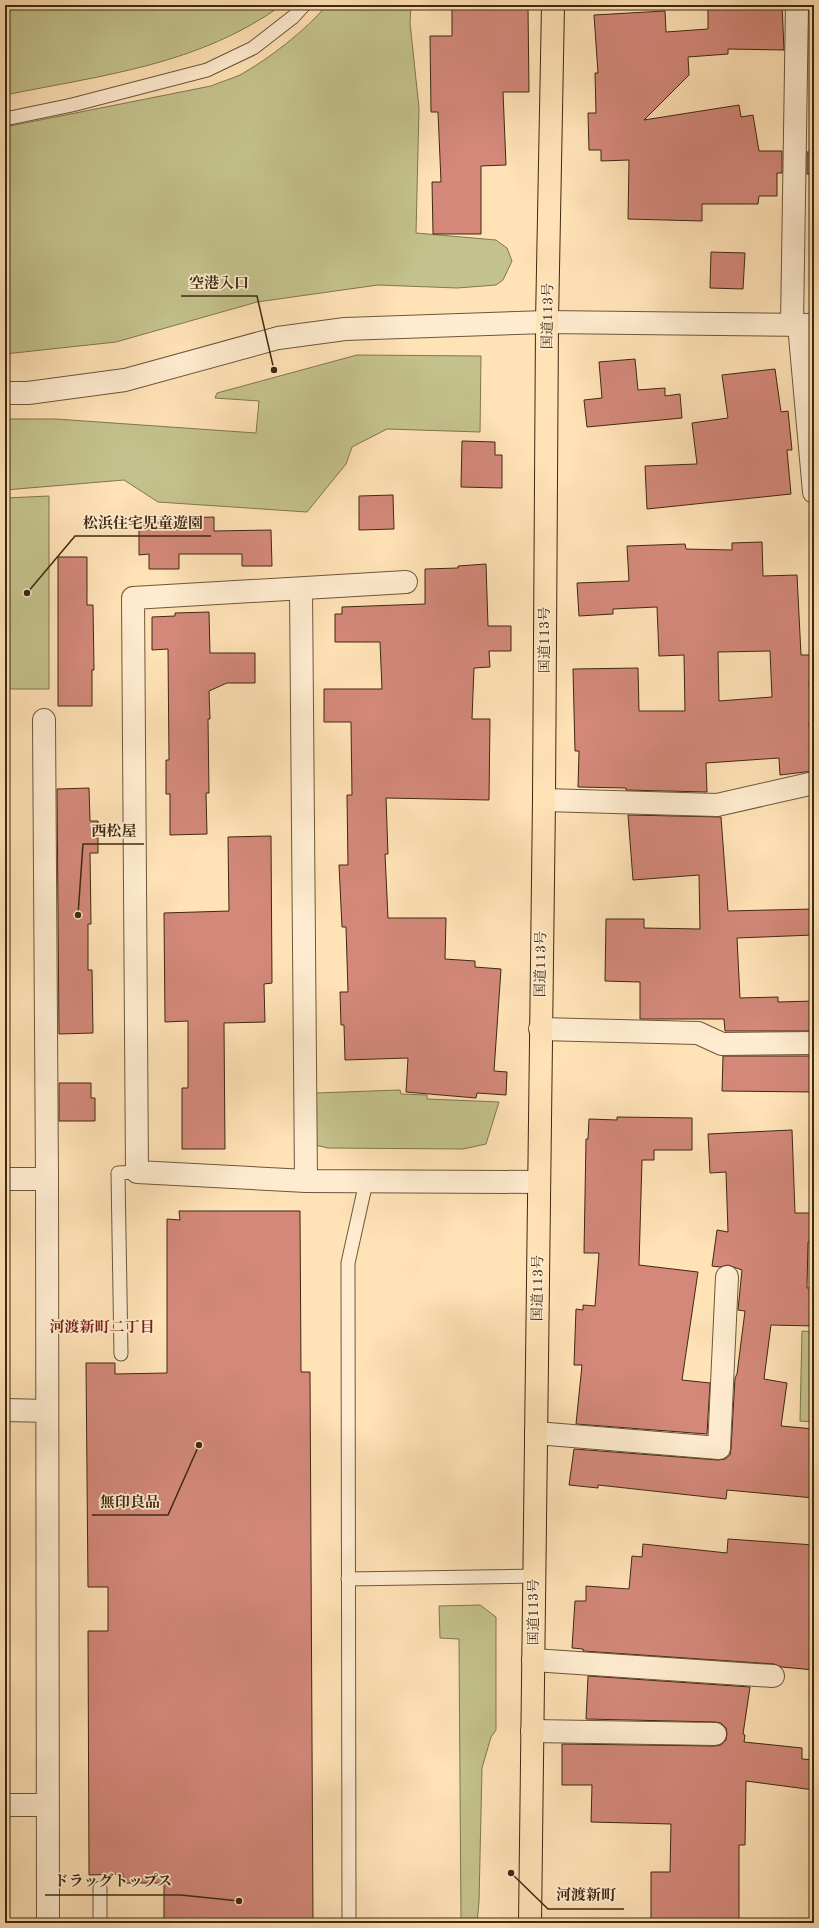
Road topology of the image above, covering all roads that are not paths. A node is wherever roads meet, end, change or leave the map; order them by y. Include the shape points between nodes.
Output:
1 (304, 5) edge
2 (553, 5) edge
3 (797, 5) edge
4 (806, 79) edge
5 (5, 119) edge
6 (548, 322) junction
7 (802, 325) edge
8 (5, 392) edge
9 (814, 492) edge
10 (406, 582) dead end
11 (301, 589) junction
12 (44, 720) dead end
13 (814, 783) edge
14 (544, 800) junction
15 (540, 1029) junction
16 (814, 1044) edge
17 (137, 1172) junction
18 (5, 1179) edge
19 (47, 1179) junction
20 (306, 1181) junction
21 (366, 1182) junction
22 (539, 1182) junction
23 (727, 1277) dead end
24 (121, 1354) dead end
25 (5, 1410) edge
26 (47, 1411) junction
27 (536, 1433) junction
28 (534, 1576) junction
29 (348, 1579) junction
30 (533, 1660) junction
31 (772, 1676) dead end
32 (532, 1731) junction
33 (715, 1734) dead end
34 (5, 1805) edge
35 (47, 1805) junction
36 (100, 1888) dead end
37 (48, 1923) edge
38 (100, 1923) edge
39 (349, 1923) edge
40 (530, 1923) edge

1 - 5 lane via 293,18 253,48 207,70 72,105
2 - 6 highway, 国道113号
3 - 4 street
4 - 7 street
6 - 7 street
6 - 8 street via 345,329 278,338 125,380 28,393
6 - 14 highway, 国道113号
7 - 9 street
10 - 11 street
11 - 17 street via 133,598
11 - 20 street
12 - 19 street
13 - 14 street via 717,805
14 - 15 highway, 国道113号
15 - 16 street via 698,1033 722,1044
15 - 22 highway, 国道113号
17 - 20 street
17 - 24 lane via 118,1173
18 - 19 street
19 - 26 street
20 - 21 street
21 - 22 street
21 - 29 lane via 348,1267
22 - 27 highway, 国道113号
23 - 27 street via 719,1448
25 - 26 street
26 - 35 street
27 - 28 highway, 国道113号
28 - 29 lane
28 - 30 highway, 国道113号
29 - 39 lane
30 - 31 street
30 - 32 highway, 国道113号
32 - 33 street
32 - 40 highway, 国道113号
34 - 35 street
35 - 37 street
36 - 38 lane

